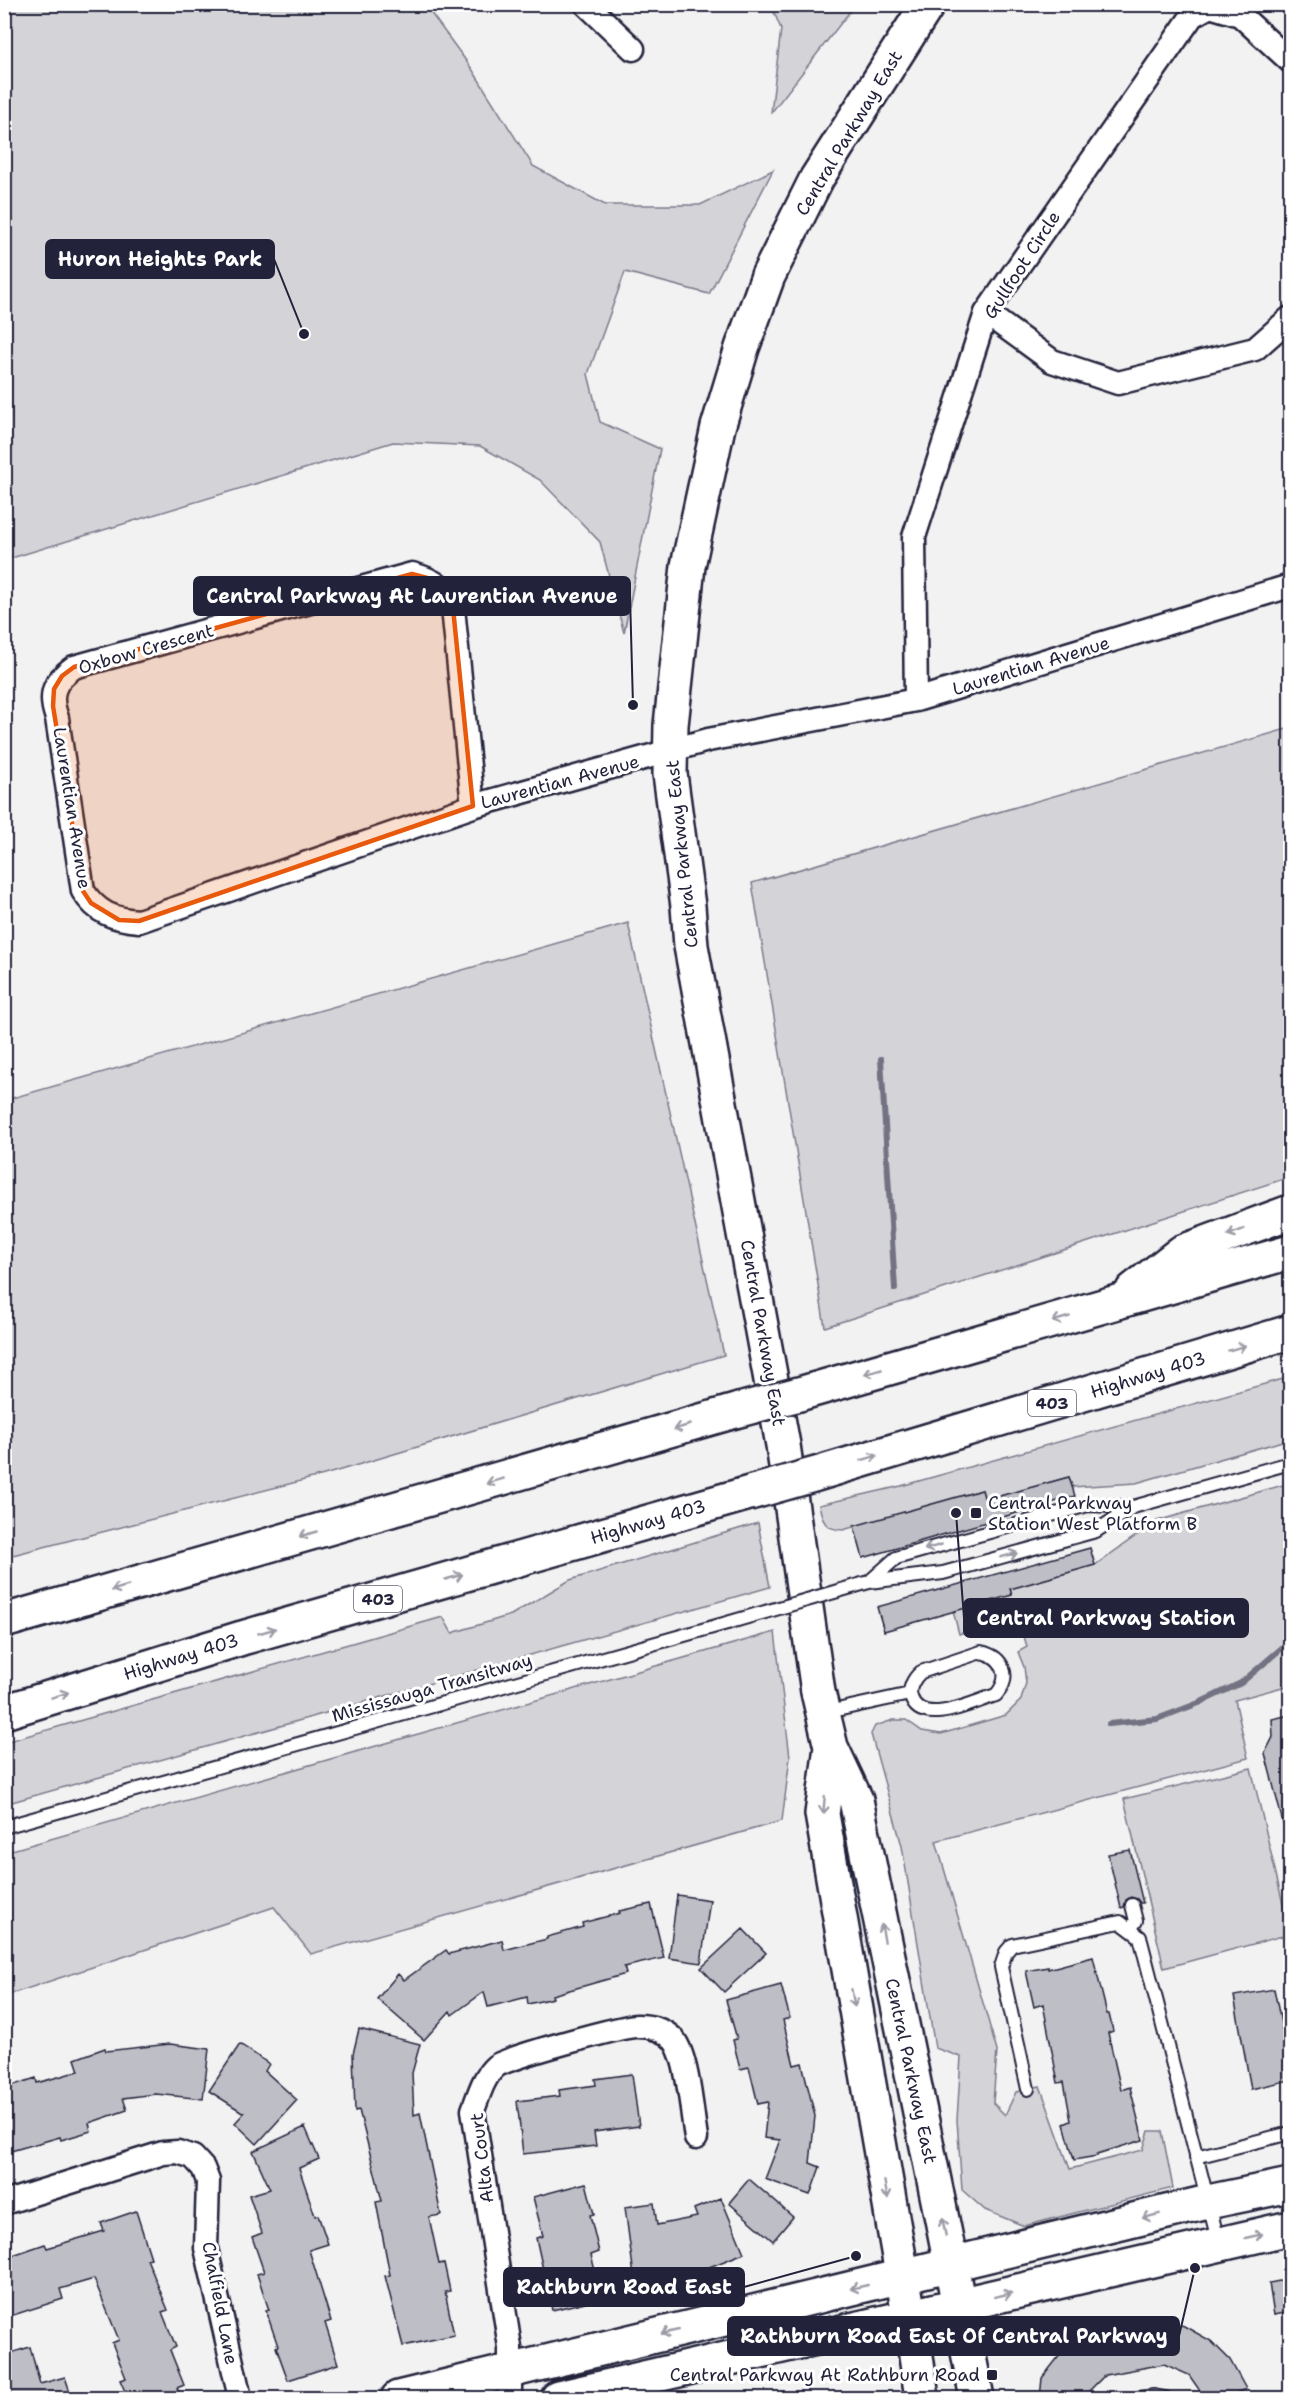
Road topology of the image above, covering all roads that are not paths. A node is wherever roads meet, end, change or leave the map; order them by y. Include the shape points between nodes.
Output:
1 (586, 4) edge
2 (928, 4) edge
3 (633, 49) dead end
4 (1290, 60) edge
5 (986, 313) junction
6 (1290, 318) edge
7 (1290, 586) edge
8 (916, 700) junction
9 (57, 718) joint
10 (671, 750) junction
11 (472, 806) junction
12 (1290, 1212) edge
13 (1290, 1252) edge
14 (1117, 1302) junction
15 (1290, 1332) edge
16 (1290, 1464) edge
17 (1133, 1507) junction
18 (869, 1582) junction
19 (4, 1621) edge
20 (910, 1694) junction
21 (4, 1712) edge
22 (822, 1713) junction
23 (831, 1747) junction
24 (4, 1827) edge
25 (1132, 1905) dead end
26 (1131, 1928) junction
27 (1028, 2089) dead end
28 (1290, 2133) edge
29 (696, 2138) dead end
30 (1196, 2157) junction
31 (1290, 2185) edge
32 (1208, 2202) junction
33 (4, 2203) edge
34 (1290, 2228) edge
35 (1220, 2245) junction
36 (950, 2266) junction
37 (903, 2277) junction
38 (958, 2305) junction
39 (909, 2316) junction
40 (510, 2384) edge
41 (240, 2398) edge
42 (398, 2398) edge
43 (558, 2398) edge
44 (922, 2398) edge
45 (976, 2398) edge
46 (1139, 2398) edge
47 (1166, 2398) edge

1 - 3 street
2 - 10 main road, Central Parkway East via 817,178 768,276 742,348 718,427 688,566
4 - 5 street, Gullfoot Circle via 1240,15 1210,6 1191,16
5 - 6 street via 1052,361 1118,383 1256,349
5 - 8 street, Gullfoot Circle via 914,537
7 - 8 street, Laurentian Avenue
8 - 10 street, Laurentian Avenue
9 - 11 street, Laurentian Avenue via 83,891 103,913 119,920 139,921
9 - 11 street, Oxbow Crescent via 52,706 54,689 74,667 412,574 431,579 446,593 453,608
10 - 11 street, Laurentian Avenue
10 - 22 main road, Central Parkway East via 670,774 691,946 783,1444
12 -> 14 main road via 1182,1252
13 - 14 main road
14 -> 19 main road, bridge
21 -> 15 main road, Highway 403 / 403, bridge via 242,1638 813,1475
16 - 17 lane, Mississauga Transitway
18 -> 17 lane, Mississauga Transitway via 944,1573 1096,1531
17 -> 18 lane, Mississauga Transitway via 1088,1504 896,1558
18 - 24 lane, Mississauga Transitway, bridge
20 - 20 lane via 924,1712 938,1714 996,1695 1006,1678 995,1657 981,1652 921,1672
20 - 22 lane
22 - 23 main road, Central Parkway East
36 -> 23 main road, Central Parkway East via 856,1800
23 -> 37 main road, Central Parkway East via 822,1814
25 - 26 lane via 1136,1921
26 - 27 lane via 1120,1922 1012,1945 1006,1952 1001,1967
26 - 30 lane via 1140,1937
28 - 30 lane
29 - 40 street, Alta Court via 683,2061 674,2040 657,2027 634,2026 518,2056 496,2066 483,2083 473,2110 510,2347
30 - 32 lane
31 - 32 main road
32 - 35 lane
32 -> 36 main road
33 - 41 street, Chalfield Lane via 163,2153 193,2157 208,2181 206,2248
35 -> 34 main road
38 -> 35 main road
36 - 37 main road
36 - 38 main road, Central Parkway East
37 - 39 main road, Central Parkway East
37 -> 40 main road
38 - 39 main road
38 - 45 main road, Central Parkway East
39 - 43 main road
39 - 44 main road, Central Parkway East
40 - 42 main road
46 - 47 lane

